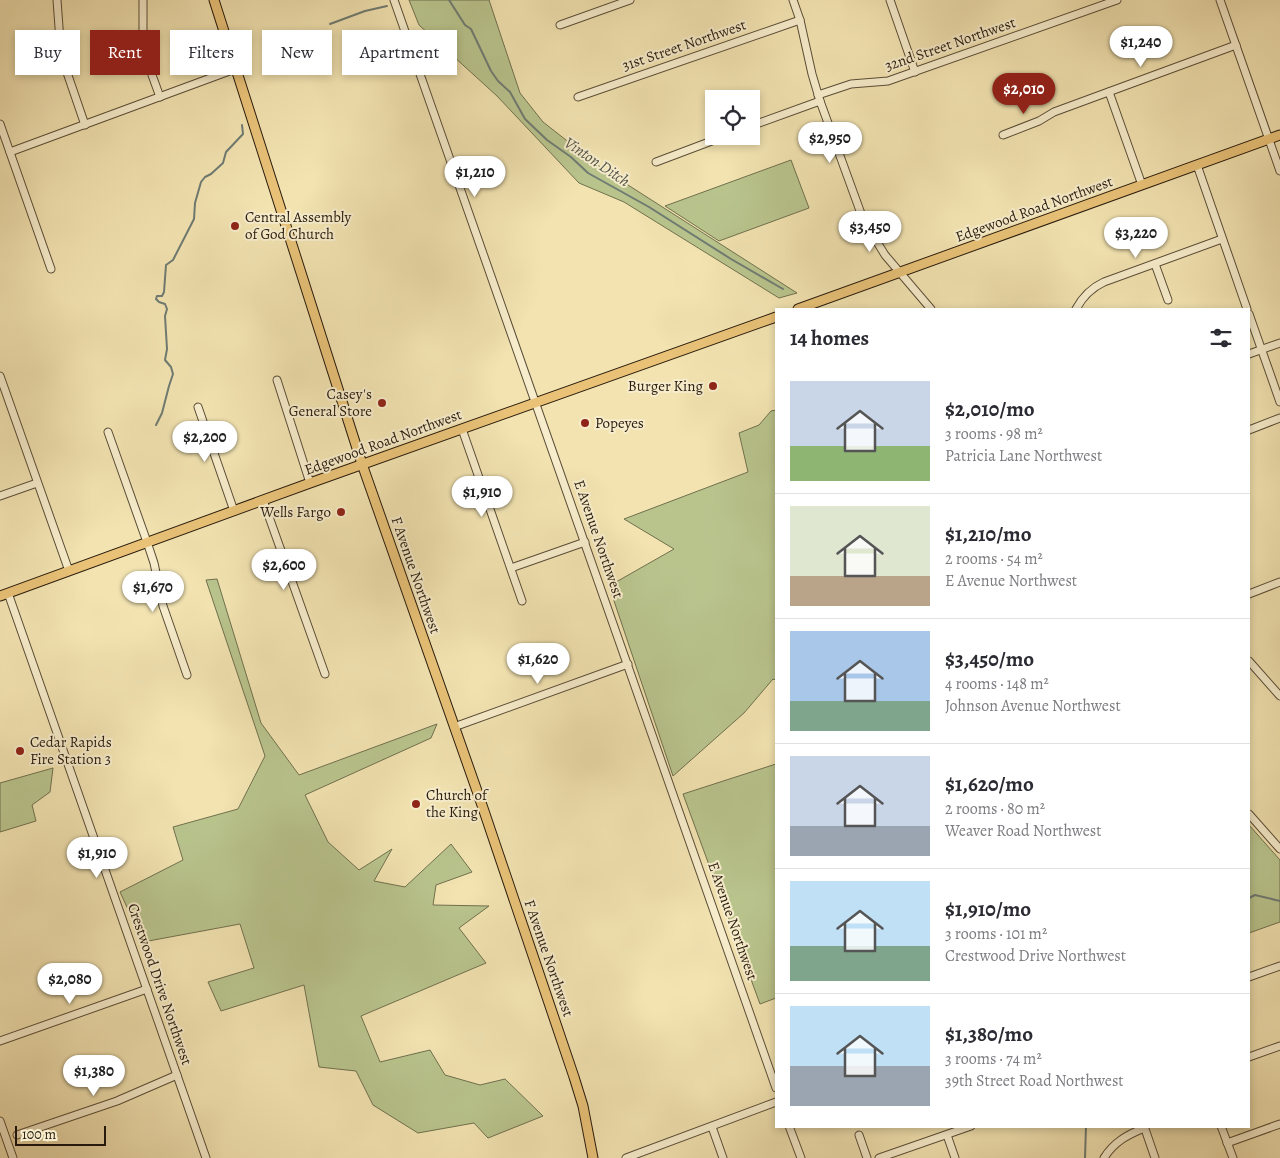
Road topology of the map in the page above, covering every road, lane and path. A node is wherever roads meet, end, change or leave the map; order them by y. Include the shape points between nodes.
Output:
1 (57, 0) edge
2 (143, 0) edge
3 (214, 0) edge
4 (394, 0) edge
5 (630, 0) edge
6 (793, 0) edge
7 (890, 0) edge
8 (1117, 0) edge
9 (1220, 0) edge
10 (800, 20) junction
11 (560, 25) dead end
12 (223, 30) edge
13 (1236, 45) junction
14 (915, 72) junction
15 (221, 75) edge
16 (237, 75) edge
17 (1109, 92) junction
18 (160, 97) junction
19 (578, 97) dead end
20 (819, 98) junction
21 (760, 122) edge
22 (0, 124) edge
23 (85, 125) junction
24 (1003, 135) dead end
25 (1280, 135) edge
26 (1269, 140) junction
27 (705, 144) edge
28 (10, 152) junction
29 (656, 162) dead end
30 (1197, 165) junction
31 (1280, 171) edge
32 (1142, 185) junction
33 (1222, 239) junction
34 (1154, 264) junction
35 (51, 269) dead end
36 (900, 272) junction
37 (1168, 300) dead end
38 (801, 308) edge
39 (930, 308) edge
40 (1077, 308) edge
41 (1247, 308) edge
42 (775, 316) edge
43 (1250, 317) edge
44 (1280, 344) edge
45 (1262, 350) junction
46 (1250, 354) edge
47 (0, 376) edge
48 (278, 380) dead end
49 (1280, 402) edge
50 (536, 403) junction
51 (198, 407) dead end
52 (1280, 418) edge
53 (462, 429) junction
54 (1250, 430) edge
55 (108, 432) dead end
56 (362, 464) junction
57 (37, 483) junction
58 (310, 483) junction
59 (0, 496) edge
60 (263, 500) junction
61 (234, 511) junction
62 (147, 542) junction
63 (585, 542) junction
64 (511, 568) junction
65 (69, 571) junction
66 (1280, 582) edge
67 (4, 594) edge
68 (1250, 594) edge
69 (522, 600) dead end
70 (1250, 662) edge
71 (628, 664) junction
72 (325, 674) dead end
73 (187, 675) dead end
74 (1280, 696) edge
75 (454, 727) junction
76 (1250, 815) edge
77 (1280, 849) edge
78 (1280, 966) edge
79 (1250, 977) edge
80 (147, 989) junction
81 (0, 1041) edge
82 (1280, 1046) edge
83 (1250, 1058) edge
84 (177, 1075) junction
85 (775, 1085) edge
86 (775, 1102) edge
87 (0, 1121) edge
88 (1280, 1124) edge
89 (712, 1126) junction
90 (791, 1128) edge
91 (964, 1128) edge
92 (1142, 1128) edge
93 (1144, 1128) edge
94 (1222, 1128) edge
95 (947, 1134) junction
96 (17, 1135) dead end
97 (859, 1135) dead end
98 (1227, 1143) junction
99 (13, 1158) edge
100 (206, 1158) edge
101 (593, 1158) edge
102 (626, 1158) edge
103 (723, 1158) edge
104 (801, 1158) edge
105 (867, 1158) edge
106 (880, 1158) edge
107 (955, 1158) edge
108 (1104, 1158) edge
109 (1155, 1158) edge
110 (1233, 1158) edge

1 - 23 street via 61,55
2 - 18 street via 144,53
3 - 12 main road, F Avenue Northwest
4 - 50 street, E Avenue Northwest
5 - 11 street
6 - 10 street
7 - 14 street
8 - 14 street, 32nd Street Northwest
9 - 13 street
10 - 19 street, 31st Street Northwest
10 - 20 street
13 - 17 street
13 - 26 street
14 - 20 street, 32nd Street Northwest via 888,81 851,84
15 - 18 street
16 - 56 main road, F Avenue Northwest
17 - 24 street
17 - 32 street
18 - 23 street
20 - 21 street, 32nd Street Northwest
20 - 36 street via 863,219 878,245
22 - 28 street
23 - 28 street
25 - 26 main road, Edgewood Road Northwest
26 - 30 main road, Edgewood Road Northwest
26 - 31 street
27 - 29 street
28 - 35 street
30 - 32 main road, Edgewood Road Northwest
30 - 33 street
32 - 36 main road, Edgewood Road Northwest
33 - 34 street
33 - 41 street
34 - 37 street
34 - 40 street via 1093,287
36 - 38 main road, Edgewood Road Northwest
36 - 39 street
42 - 50 main road, Edgewood Road Northwest
43 - 45 street
44 - 45 street
45 - 46 street
45 - 49 street
47 - 57 street
48 - 58 street
50 - 53 main road, Edgewood Road Northwest
50 - 63 street, E Avenue Northwest
51 - 61 street
52 - 54 street
53 - 56 main road, Edgewood Road Northwest
53 - 64 street
55 - 62 street
56 - 58 main road, Edgewood Road Northwest
56 - 75 main road, F Avenue Northwest
57 - 59 street
57 - 65 street
58 - 60 main road, Edgewood Road Northwest
60 - 61 main road, Edgewood Road Northwest
60 - 72 street
61 - 62 main road, Edgewood Road Northwest
62 - 65 main road, Edgewood Road Northwest
62 - 73 street via 162,606
63 - 64 street
63 - 71 street, E Avenue Northwest
64 - 69 street
65 - 67 main road, Edgewood Road Northwest
66 - 68 street
67 - 80 street, Crestwood Drive Northwest
70 - 74 street
71 - 75 street
71 - 85 street, E Avenue Northwest
75 - 101 main road, F Avenue Northwest via 571,1068 583,1106
76 - 77 street
78 - 79 street
80 - 81 street
80 - 84 street, Crestwood Drive Northwest
82 - 83 street
84 - 96 street via 117,1102
84 - 100 street, Crestwood Drive Northwest
86 - 89 street
87 - 99 street
88 - 98 street
89 - 102 street
89 - 103 street
90 - 104 street
91 - 95 street
92 - 108 street via 1125,1136 1108,1150
93 - 109 street
94 - 98 street
95 - 106 street
95 - 107 street
97 - 105 street
98 - 110 street

